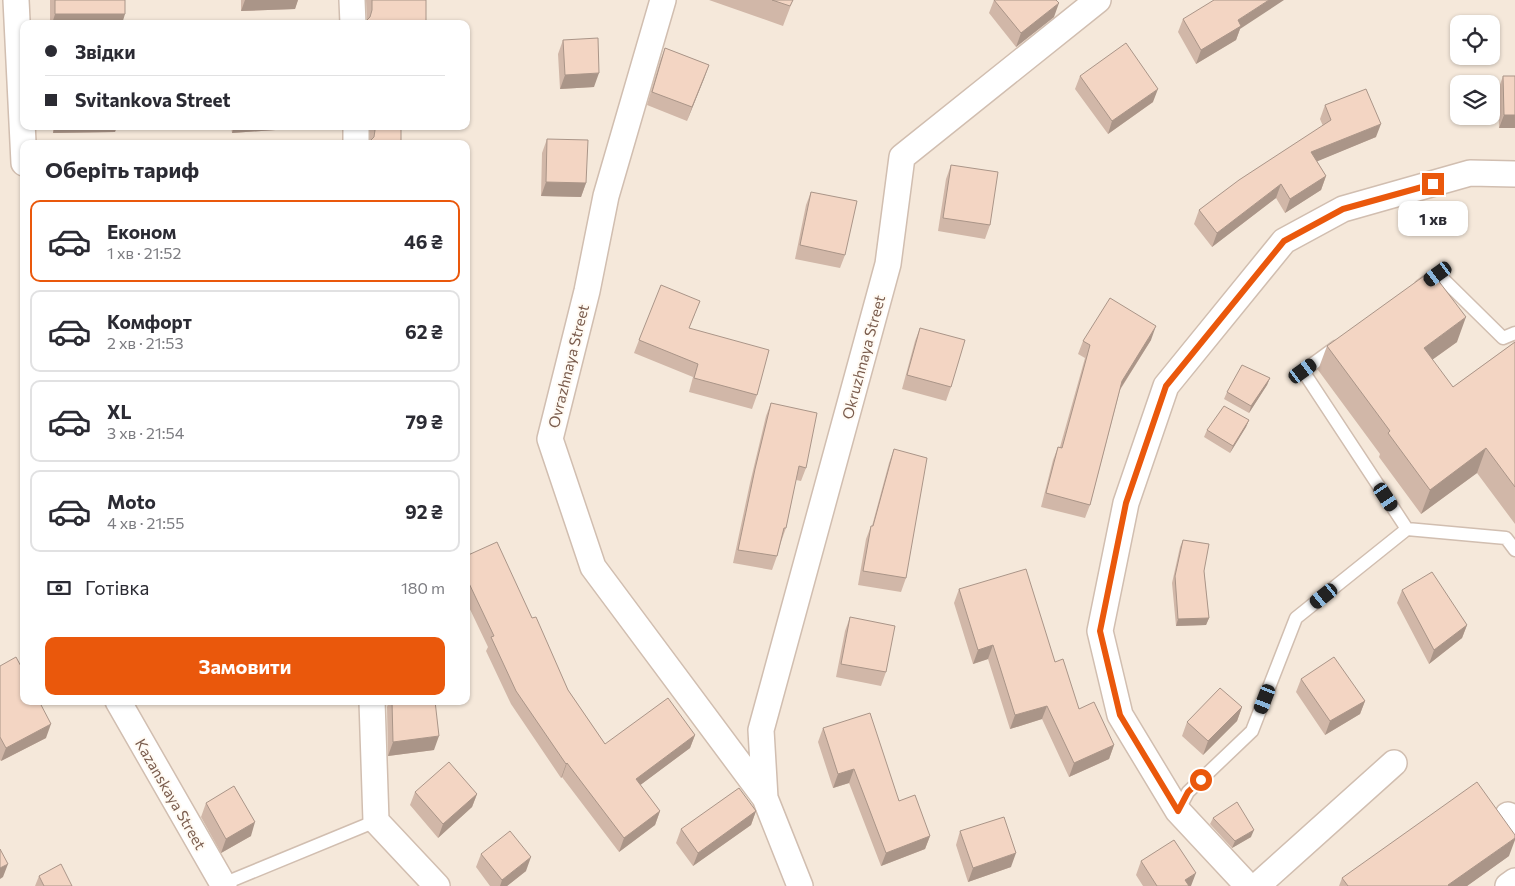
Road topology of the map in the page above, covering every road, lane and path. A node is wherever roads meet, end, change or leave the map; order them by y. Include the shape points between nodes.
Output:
1 (16, 0) edge
2 (352, 0) edge
3 (663, 0) edge
4 (1098, 0) edge
5 (353, 20) edge
6 (20, 82) edge
7 (1515, 174) edge
8 (1414, 291) edge
9 (1515, 333) edge
10 (1343, 342) edge
11 (1407, 529) junction
12 (1515, 550) edge
13 (120, 705) edge
14 (372, 705) edge
15 (1394, 763) dead end
16 (766, 798) junction
17 (1178, 811) junction
18 (376, 821) junction
19 (1515, 881) edge
20 (222, 885) edge
21 (438, 886) edge
22 (800, 886) edge
23 (1248, 886) edge
24 (1257, 886) edge
25 (1508, 886) edge

1 - 6 street
2 - 5 street
3 - 16 street, Ovrazhnaya Street via 606,196 587,292 550,439 593,567
4 - 16 street, Okruzhnaya Street via 902,157 888,264 761,730
7 - 17 street via 1470,173 1343,209 1284,241 1166,386 1126,503 1100,631 1120,715
8 - 9 lane via 1438,274 1503,338
10 - 11 lane via 1303,371
11 - 12 lane via 1506,538
11 - 17 lane via 1296,618 1252,731 1188,792
13 - 20 street, Kazanskaya Street
14 - 18 street
15 - 24 street
16 - 22 street
17 - 23 street
18 - 20 lane
18 - 21 street
19 - 25 street

